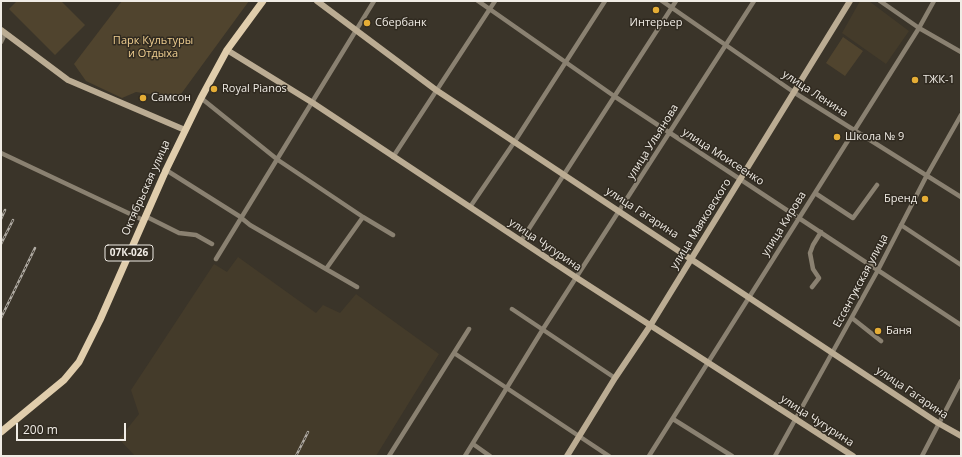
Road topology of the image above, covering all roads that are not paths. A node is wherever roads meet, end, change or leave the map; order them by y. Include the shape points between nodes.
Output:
1 (263, 1) edge
2 (317, 1) edge
3 (374, 1) edge
4 (478, 1) edge
5 (495, 1) edge
6 (605, 1) edge
7 (662, 1) edge
8 (676, 1) edge
9 (754, 1) edge
10 (850, 1) edge
11 (880, 1) edge
12 (934, 1) edge
13 (672, 8) junction
14 (490, 9) junction
15 (919, 28) junction
16 (356, 30) junction
17 (3, 32) edge
18 (1, 42) edge
19 (725, 45) junction
20 (227, 50) junction
21 (961, 52) edge
22 (566, 62) junction
23 (436, 90) junction
24 (795, 93) junction
25 (614, 96) junction
26 (201, 98) junction
27 (313, 102) junction
28 (961, 115) edge
29 (185, 130) junction
30 (854, 130) junction
31 (669, 132) junction
32 (515, 141) junction
33 (1, 153) edge
34 (393, 157) junction
35 (278, 160) junction
36 (166, 170) junction
37 (563, 174) junction
38 (927, 175) junction
39 (741, 179) junction
40 (877, 185) dead end
41 (961, 190) edge
42 (815, 193) junction
43 (959, 196) edge
44 (470, 207) junction
45 (620, 211) junction
46 (363, 217) junction
47 (144, 218) junction
48 (799, 218) junction
49 (242, 219) junction
50 (901, 226) junction
51 (821, 232) junction
52 (393, 235) dead end
53 (521, 241) junction
54 (212, 244) dead end
55 (692, 258) junction
56 (216, 259) dead end
57 (961, 265) edge
58 (326, 269) junction
59 (878, 270) junction
60 (577, 278) junction
61 (358, 287) dead end
62 (812, 287) dead end
63 (749, 296) junction
64 (512, 309) dead end
65 (852, 318) junction
66 (961, 325) edge
67 (650, 326) junction
68 (469, 329) dead end
69 (543, 329) junction
70 (881, 341) dead end
71 (833, 352) junction
72 (454, 353) junction
73 (707, 362) junction
74 (615, 378) junction
75 (961, 381) edge
76 (507, 389) junction
77 (673, 418) junction
78 (797, 420) junction
79 (938, 423) junction
80 (1, 432) edge
81 (961, 436) edge
82 (579, 437) junction
83 (473, 444) junction
84 (389, 456) edge
85 (465, 456) edge
86 (490, 456) edge
87 (567, 456) edge
88 (609, 456) edge
89 (649, 456) edge
90 (732, 456) edge
91 (776, 456) edge
92 (853, 456) edge
93 (922, 456) edge

1 - 20 main road, Октябрьская улица / 07К-026
2 - 16 street, улица Гагарина
3 - 16 street
4 - 14 street, улица Моисеенко
5 - 14 street
6 - 22 street
7 - 13 street, улица Ленина
8 - 13 street
9 - 19 street, улица Ульянова
10 - 24 street, улица Маяковского
11 - 15 street
12 - 15 street, улица Кирова
13 - 19 street, улица Ленина
13 - 25 street
14 - 22 street, улица Моисеенко
14 - 23 street
15 - 21 street
15 - 30 street, улица Кирова
16 - 23 street, улица Гагарина
16 - 27 street
17 - 18 street
17 - 29 street via 68,80
19 - 24 street, улица Ленина
19 - 31 street, улица Ульянова
20 - 26 main road, Октябрьская улица / 07К-026
20 - 27 street, улица Чугурина
22 - 25 street, улица Моисеенко
22 - 32 street
23 - 32 street, улица Гагарина
23 - 34 street
24 - 30 street, улица Ленина
24 - 39 street, улица Маяковского
25 - 31 street, улица Моисеенко
25 - 37 street
26 - 29 main road, Октябрьская улица / 07К-026
26 - 35 street
27 - 34 street, улица Чугурина
27 - 35 street
28 - 38 street, Ессентукская улица
29 - 36 main road, Октябрьская улица / 07К-026
30 - 38 street, улица Ленина
30 - 42 street, улица Кирова
31 - 39 street, улица Моисеенко
31 - 45 street, улица Ульянова
32 - 37 street, улица Гагарина
32 - 44 street
33 - 47 street
34 - 44 street, улица Чугурина
35 - 46 street
35 - 49 street
36 - 47 main road, Октябрьская улица / 07К-026
36 - 49 street
37 - 45 street, улица Гагарина
37 - 53 street
38 - 43 street, улица Ленина
38 - 50 street, Ессентукская улица
39 - 48 street, улица Моисеенко
39 - 55 street, улица Маяковского
40 - 42 street via 853,218
41 - 43 street
42 - 48 street, улица Кирова
44 - 53 street, улица Чугурина
45 - 55 street, улица Гагарина
45 - 60 street, улица Ульянова
46 - 52 street
46 - 58 street
47 - 54 street via 179,232 196,235
47 - 80 main road, Октябрьская улица / 07К-026 via 79,362 64,380
48 - 51 street, улица Моисеенко
48 - 63 street, улица Кирова
49 - 56 street
49 - 58 street
50 - 57 street
50 - 59 street, Ессентукская улица
51 - 59 street, улица Моисеенко
51 - 62 street via 810,253 819,278
53 - 60 street, улица Чугурина
55 - 63 street, улица Гагарина
55 - 67 street, улица Маяковского
58 - 61 street
59 - 65 street, Ессентукская улица
59 - 66 street, улица Моисеенко
60 - 67 street, улица Чугурина
60 - 69 street, улица Ульянова
63 - 71 street, улица Гагарина
63 - 73 street, улица Кирова
64 - 69 street
65 - 70 street
65 - 71 street, Ессентукская улица
67 - 73 street, улица Чугурина
67 - 74 street, улица Маяковского
68 - 72 street
69 - 74 street
69 - 76 street, улица Ульянова
71 - 78 street, Ессентукская улица
71 - 79 street, улица Гагарина
72 - 76 street
72 - 84 street
73 - 77 street, улица Кирова
73 - 78 street, улица Чугурина
74 - 82 street, улица Маяковского
75 - 79 street
76 - 82 street
76 - 83 street, улица Ульянова
77 - 89 street, улица Кирова
77 - 90 street
78 - 91 street, Ессентукская улица
78 - 92 street, улица Чугурина
79 - 81 street, улица Гагарина
79 - 93 street
82 - 87 street, улица Маяковского
82 - 88 street
83 - 85 street, улица Ульянова
83 - 86 street

